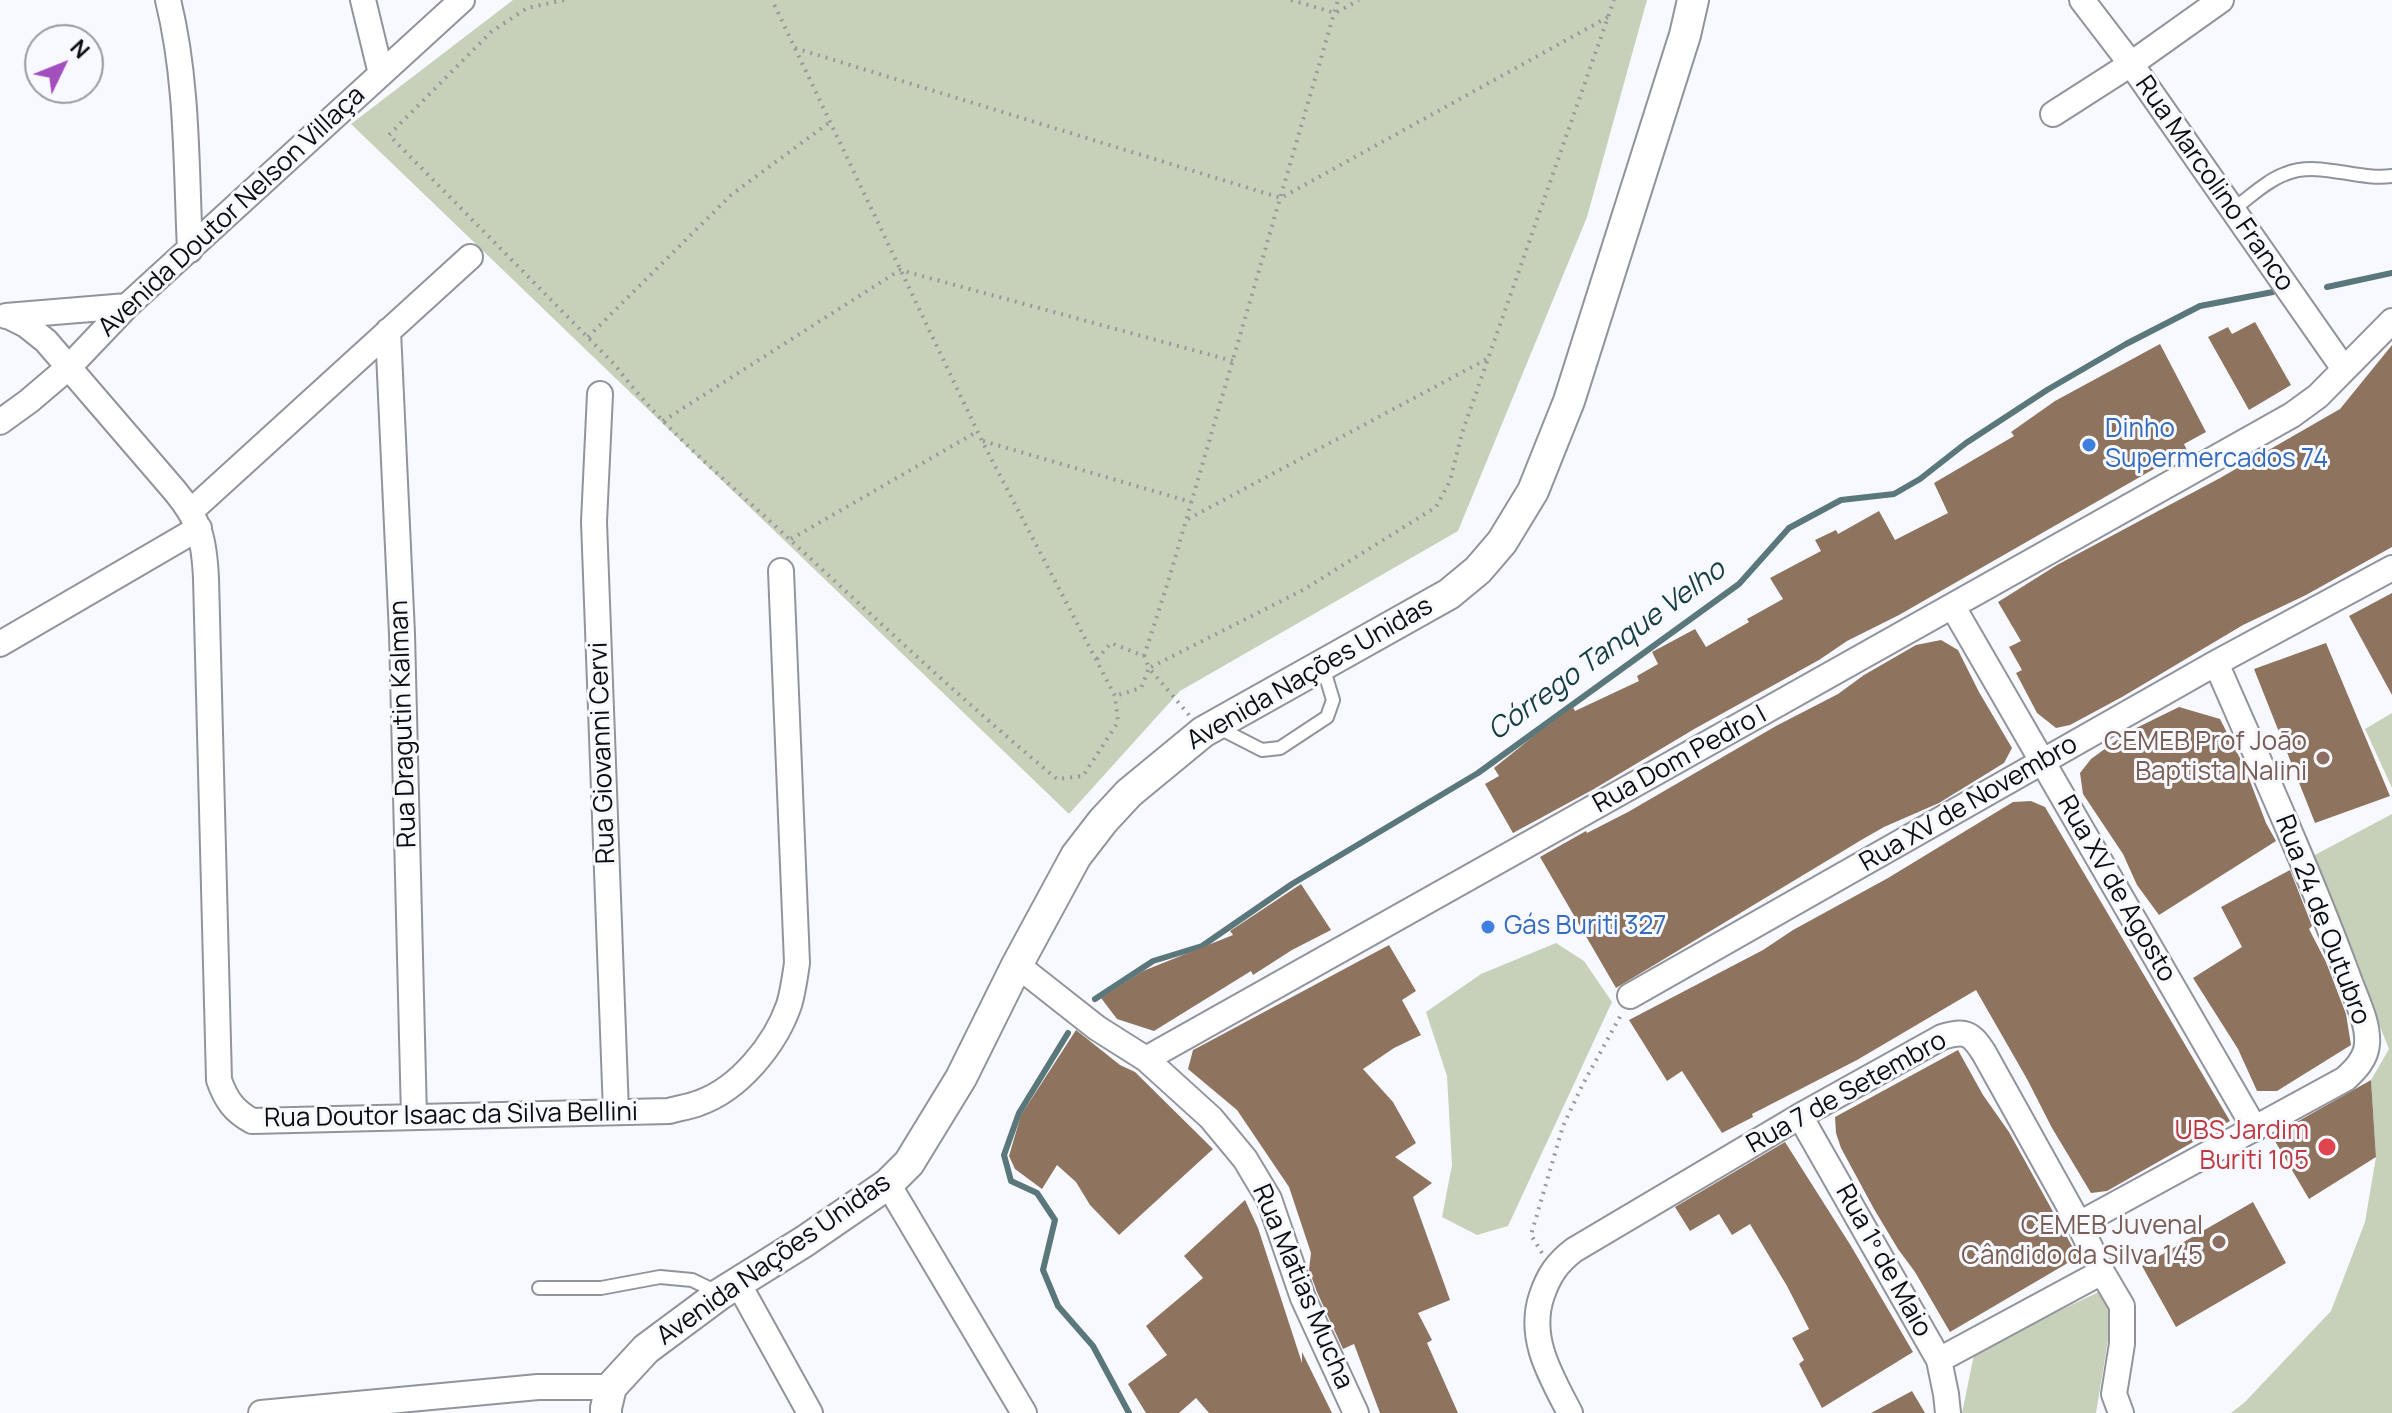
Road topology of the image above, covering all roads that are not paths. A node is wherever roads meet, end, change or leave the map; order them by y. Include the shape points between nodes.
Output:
1 (168, 0) edge
2 (363, 0) edge
3 (462, 0) edge
4 (1693, 0) edge
5 (2082, 0) edge
6 (2221, 0) edge
7 (2131, 64) junction
8 (381, 74) junction
9 (2053, 114) dead end
10 (2392, 176) edge
11 (2232, 210) junction
12 (190, 250) junction
13 (470, 257) dead end
14 (127, 306) junction
15 (4, 316) edge
16 (2392, 321) edge
17 (388, 331) junction
18 (69, 367) junction
19 (2344, 369) junction
20 (600, 394) dead end
21 (0, 422) edge
22 (195, 519) junction
23 (2392, 568) edge
24 (781, 571) dead end
25 (1953, 607) junction
26 (0, 644) edge
27 (2216, 663) junction
28 (1323, 665) junction
29 (1208, 729) junction
30 (2043, 762) junction
31 (1017, 965) junction
32 (1630, 996) road end
33 (1146, 1059) junction
34 (616, 1112) junction
35 (1800, 1116) junction
36 (414, 1117) junction
37 (2255, 1129) junction
38 (888, 1184) junction
39 (2079, 1224) junction
40 (2102, 1272) junction
41 (539, 1288) dead end
42 (729, 1288) junction
43 (1939, 1360) junction
44 (606, 1405) edge
45 (261, 1413) edge
46 (810, 1413) edge
47 (1024, 1413) edge
48 (1356, 1413) edge
49 (1570, 1413) edge
50 (1948, 1413) edge
51 (2121, 1413) edge

1 - 12 street via 183,94
2 - 8 street
3 - 8 street, Avenida Doutor Nelson Villaça
4 - 28 street, Avenida Nações Unidas via 1569,401 1533,491 1478,570 1449,594
5 - 7 street, Rua Marcolino Franco
6 - 7 street
7 - 9 street
7 - 11 street, Rua Marcolino Franco
8 - 12 street, Avenida Doutor Nelson Villaça
10 - 11 lane via 2295,170
11 - 19 street, Rua Marcolino Franco
12 - 14 street, Avenida Doutor Nelson Villaça
13 - 17 street
14 - 15 street
14 - 18 street, Avenida Doutor Nelson Villaça
15 - 18 street via 37,333
16 - 19 street, Rua Dom Pedro I
17 - 22 street
17 - 36 street, Rua Dragutin Kalman
18 - 21 street, Avenida Doutor Nelson Villaça
18 - 22 street
19 - 25 street, Rua Dom Pedro I via 2292,415
20 - 34 street, Rua Giovanni Cervi via 594,522
22 - 26 street
22 - 36 street, Rua Doutor Isaac da Silva Bellini via 205,552 219,1080 224,1095 252,1121
23 - 27 street, Rua XV de Novembro
24 - 34 street, Rua Doutor Isaac da Silva Bellini via 797,963 790,1003 753,1063 724,1090 669,1111
25 - 30 street, Rua XV de Agosto
25 - 33 street, Rua Dom Pedro I
27 - 30 street, Rua XV de Novembro
27 - 37 street, Rua 24 de Outubro via 2335,943 2367,1045 2345,1079
28 - 29 street, Avenida Nações Unidas
28 - 29 lane via 1333,700 1327,717 1280,748 1262,750
29 - 31 street, Avenida Nações Unidas via 1103,821 1076,856
30 - 32 street, Rua XV de Novembro
30 - 37 street, Rua XV de Agosto
31 - 33 street
31 - 38 street, Avenida Nações Unidas via 941,1114 909,1163
33 - 48 street, Rua Matias Mucha via 1211,1118 1269,1199 1303,1298
34 - 36 street, Rua Doutor Isaac da Silva Bellini
35 - 39 street, Rua 7 de Setembro via 1942,1037 1969,1035
35 - 43 street, Rua 1º de Maio
35 - 49 street, Rua 7 de Setembro via 1560,1261 1538,1308 1537,1328 1539,1348
37 - 39 street
38 - 42 street, Avenida Nações Unidas
38 - 47 street
39 - 40 street
40 - 43 street
40 - 51 street via 2122,1306 2114,1394
41 - 42 lane via 601,1288 660,1277
42 - 44 street, Avenida Nações Unidas via 646,1349
42 - 46 street
43 - 50 street, Rua 1º de Maio
44 - 45 street via 538,1387

